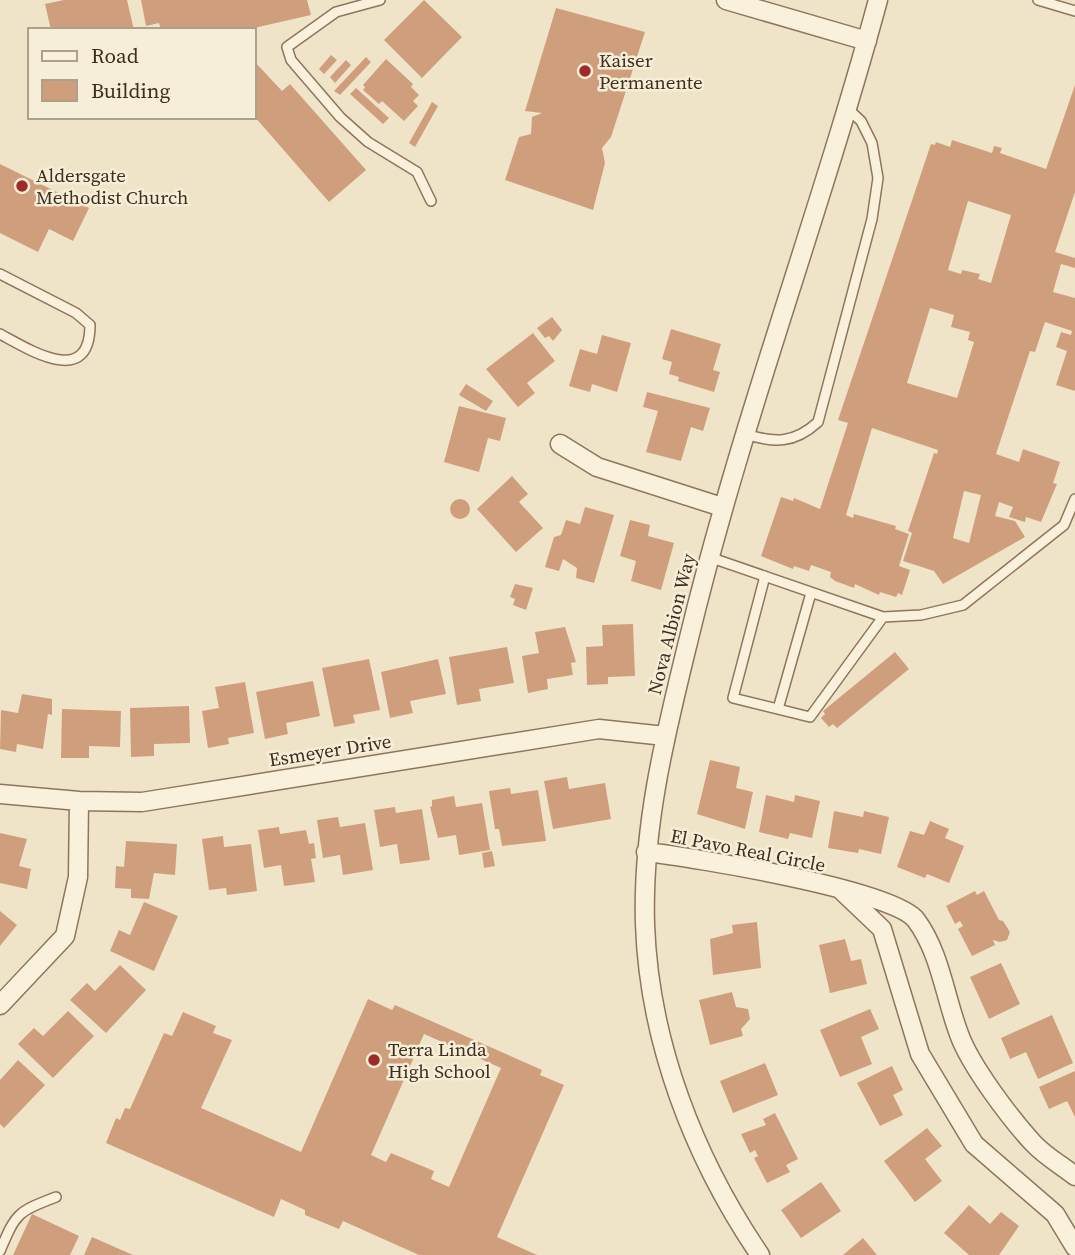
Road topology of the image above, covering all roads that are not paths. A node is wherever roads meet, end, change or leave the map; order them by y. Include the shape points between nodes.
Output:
1 (380, 0) edge
2 (726, 0) edge
3 (878, 0) edge
4 (1038, 0) edge
5 (1075, 11) edge
6 (867, 41) junction
7 (846, 107) junction
8 (431, 201) dead end
9 (0, 274) edge
10 (0, 334) edge
11 (745, 434) junction
12 (560, 444) dead end
13 (1075, 499) edge
14 (722, 507) junction
15 (709, 557) junction
16 (765, 576) junction
17 (811, 593) junction
18 (883, 617) junction
19 (778, 709) junction
20 (665, 736) junction
21 (0, 794) edge
22 (79, 801) junction
23 (646, 852) junction
24 (841, 890) junction
25 (0, 1005) edge
26 (1075, 1175) edge
27 (56, 1197) dead end
28 (1075, 1247) edge
29 (0, 1251) edge
30 (761, 1255) edge

1 - 8 lane via 336,12 287,47 291,60 340,117 368,142 417,172
2 - 6 street
3 - 6 street, Nova Albion Way
4 - 5 lane
6 - 7 street, Nova Albion Way
7 - 11 street, Nova Albion Way
7 - 11 lane via 861,121 872,143 878,178 872,219 818,422 806,433 774,443
9 - 10 lane via 76,313 90,325 90,339 80,354 66,361 48,359
11 - 14 street, Nova Albion Way
12 - 14 street via 597,467
13 - 18 lane via 1064,525 963,606
14 - 15 street, Nova Albion Way
15 - 16 lane
15 - 20 street, Nova Albion Way
16 - 17 lane
16 - 19 lane via 733,698
17 - 18 lane
17 - 19 lane
18 - 19 lane via 810,717
20 - 22 street, Esmeyer Drive via 598,729 142,802
20 - 23 street, Nova Albion Way
21 - 22 street, Esmeyer Drive
22 - 25 street via 78,877 65,936
23 - 24 street, El Pavo Real Circle via 718,862
23 - 30 street, Nova Albion Way via 646,938 664,1049 707,1165
24 - 26 street, El Pavo Real Circle via 883,898 915,918 932,948 960,1037 1034,1144
24 - 28 street, El Pavo Real Circle via 882,929 920,1054 974,1144 1055,1214
27 - 29 lane via 23,1210 12,1222

